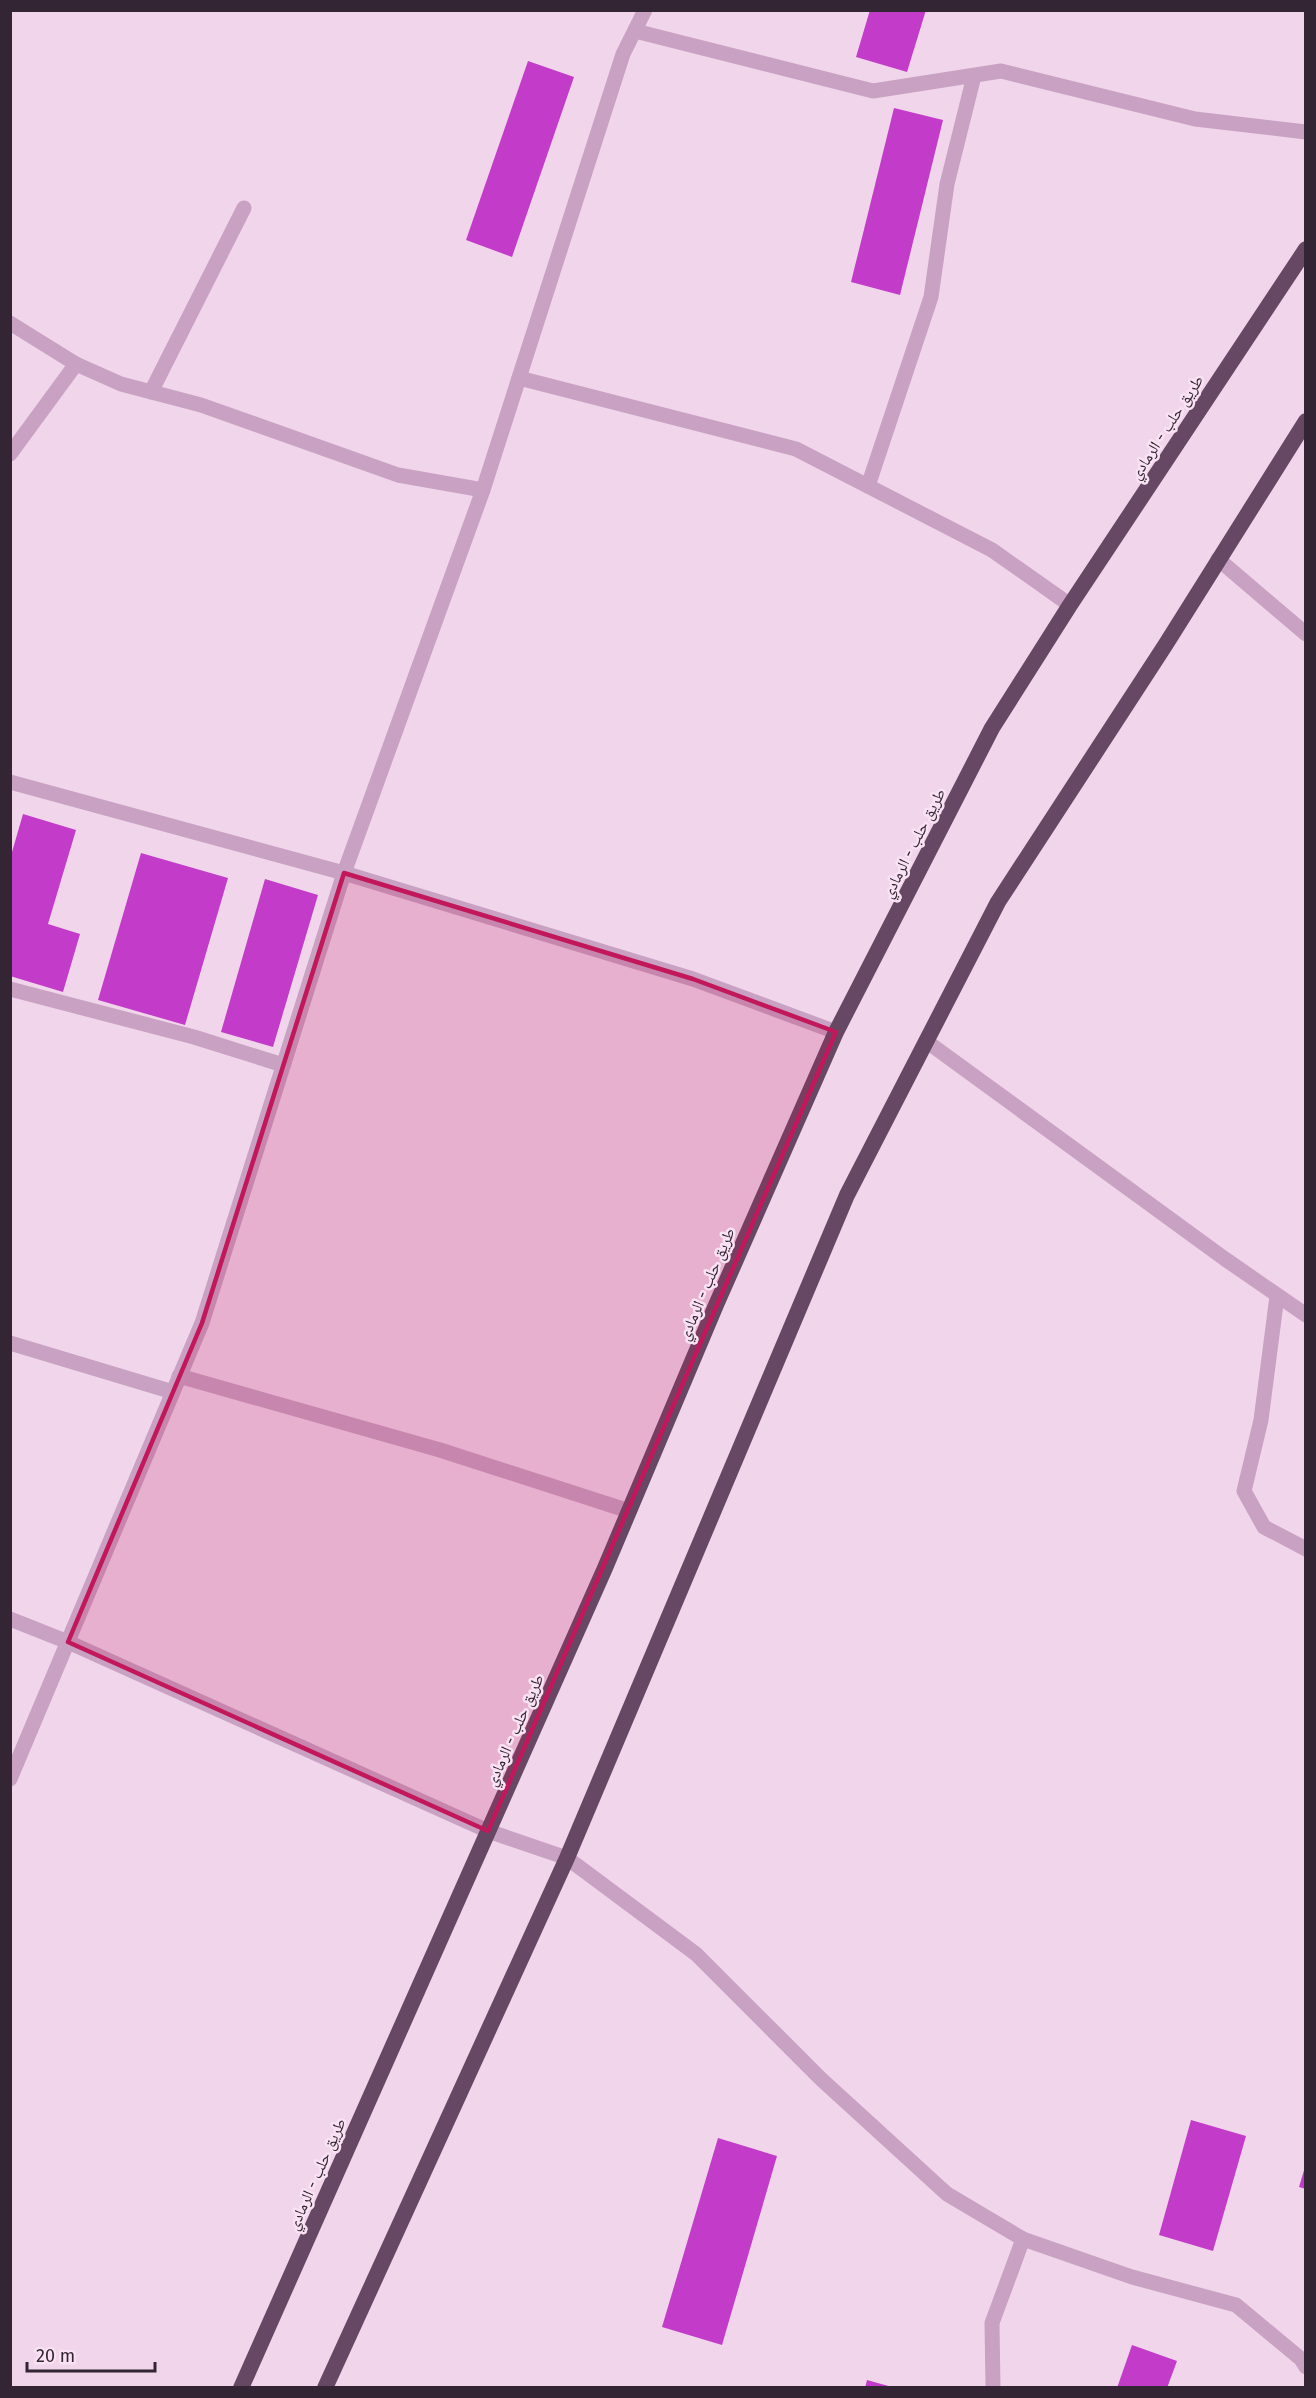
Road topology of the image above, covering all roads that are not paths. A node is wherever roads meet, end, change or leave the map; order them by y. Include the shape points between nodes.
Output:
1 (645, 10) edge
2 (635, 31) junction
3 (974, 76) junction
4 (1305, 132) edge
5 (244, 208) dead end
6 (1305, 249) edge
7 (10, 323) edge
8 (76, 364) junction
9 (519, 378) junction
10 (151, 392) junction
11 (1305, 421) edge
12 (10, 454) edge
13 (868, 486) junction
14 (483, 490) junction
15 (1218, 559) junction
16 (1071, 605) junction
17 (1305, 634) edge
18 (10, 782) edge
19 (344, 873) junction
20 (10, 988) edge
21 (836, 1032) junction
22 (926, 1041) junction
23 (283, 1065) junction
24 (1277, 1296) junction
25 (1305, 1315) edge
26 (10, 1343) edge
27 (179, 1376) junction
28 (172, 1392) junction
29 (629, 1511) junction
30 (1305, 1549) edge
31 (10, 1619) edge
32 (68, 1642) junction
33 (10, 1779) edge
34 (488, 1831) junction
35 (567, 1858) junction
36 (1023, 2239) junction
37 (1305, 2367) edge
38 (241, 2388) edge
39 (325, 2388) edge
40 (993, 2388) edge

1 - 2 street
2 - 3 street via 873,91
2 - 9 street via 623,54
3 - 4 street via 1000,71 1195,119
3 - 13 street via 948,184 932,297
5 - 10 street
6 - 16 highway, طريق حلب - الرمادي
7 - 8 street
8 - 10 street
8 - 12 street
9 - 13 street via 796,449
9 - 14 street
10 - 14 street via 201,405 398,475
11 - 15 highway
13 - 16 street via 992,550
14 - 19 street
15 - 17 street
15 - 22 highway via 998,902
16 - 21 highway, طريق حلب - الرمادي via 992,729
18 - 19 street
19 - 21 street via 693,979
19 - 23 street
20 - 23 street
21 - 29 highway, طريق حلب - الرمادي
22 - 24 street
22 - 35 highway via 847,1195
23 - 27 street via 202,1323
24 - 25 street
24 - 30 street via 1261,1420 1244,1491 1264,1527
26 - 28 street
27 - 28 street
27 - 29 street via 440,1450
28 - 32 street
29 - 34 highway, طريق حلب - الرمادي
31 - 32 street
32 - 33 street
32 - 34 street
34 - 35 street
34 - 38 highway, طريق حلب - الرمادي
35 - 36 street via 696,1954 821,2079 947,2194
35 - 39 highway
36 - 37 street via 1132,2277 1236,2305 1301,2359
36 - 40 street via 992,2323

